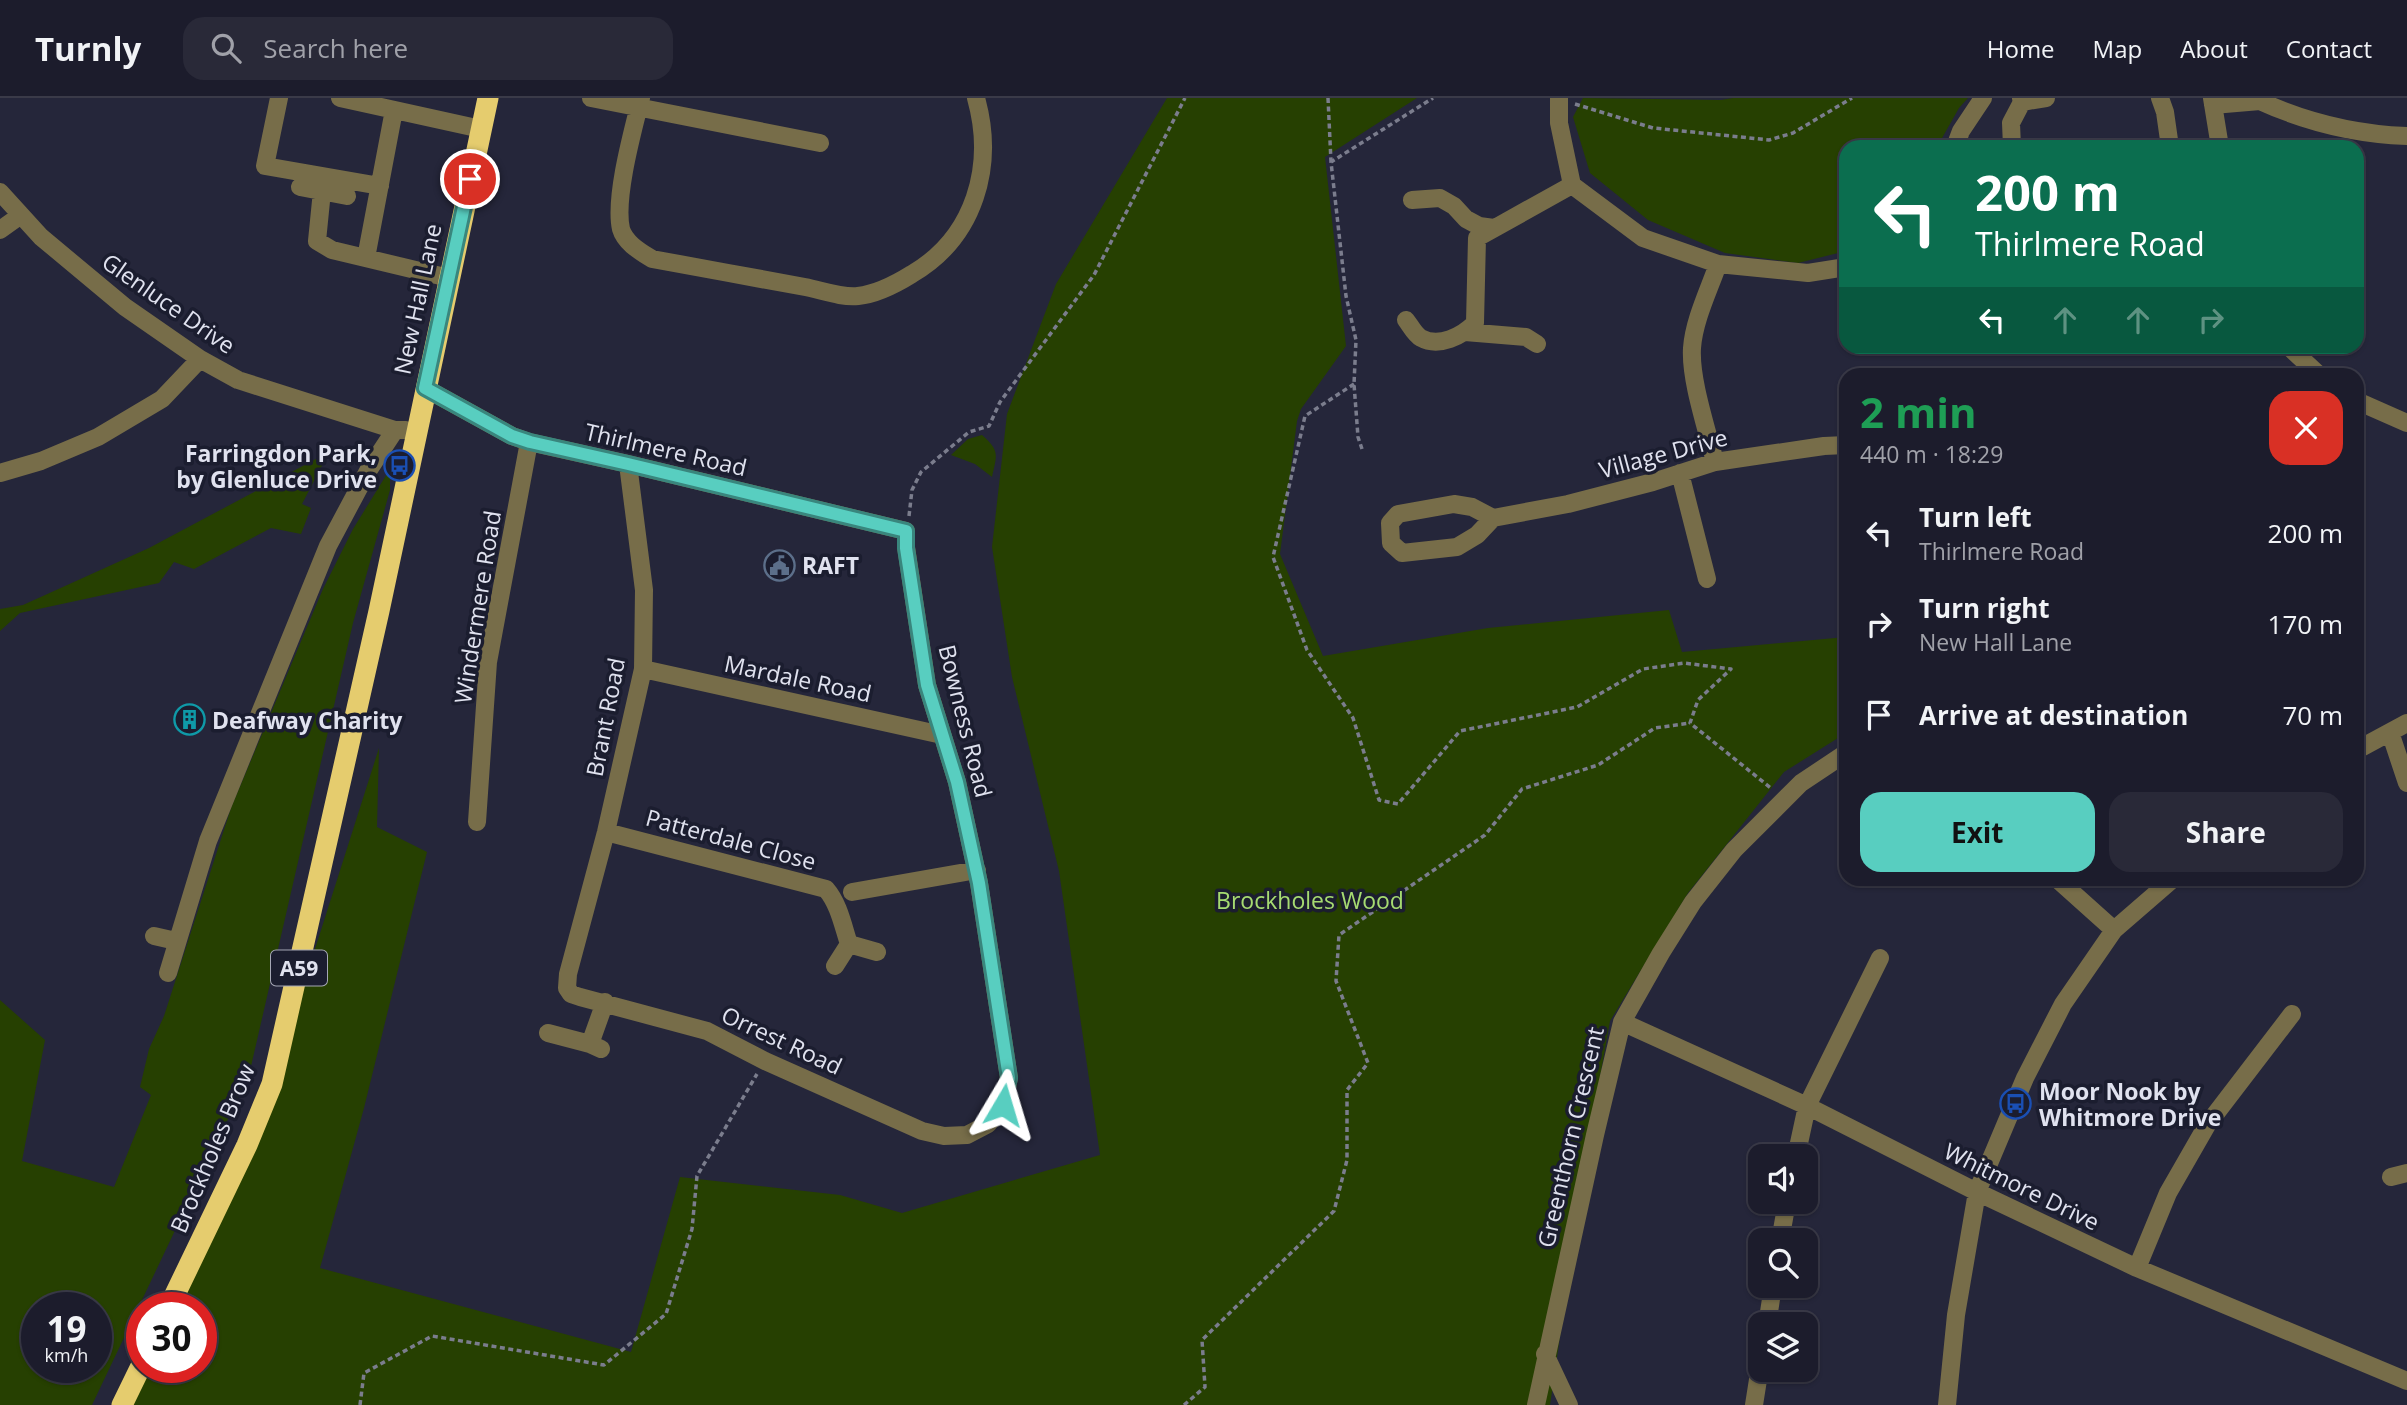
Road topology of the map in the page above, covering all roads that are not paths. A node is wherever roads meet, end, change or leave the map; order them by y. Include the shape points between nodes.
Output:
1 (279, 98) edge
2 (340, 98) edge
3 (488, 98) edge
4 (592, 98) edge
5 (976, 98) edge
6 (1983, 98) edge
7 (2046, 98) edge
8 (2160, 98) edge
9 (1559, 99) edge
10 (2260, 99) edge
11 (2021, 100) edge
12 (640, 102) edge
13 (2213, 102) edge
14 (394, 110) junction
15 (481, 129) junction
16 (2407, 136) edge
17 (1958, 140) edge
18 (2011, 140) edge
19 (2169, 140) edge
20 (2219, 140) edge
21 (820, 143) dead end
22 (1572, 184) junction
23 (380, 186) junction
24 (300, 187) dead end
25 (321, 191) junction
26 (0, 192) edge
27 (347, 196) dead end
28 (1412, 200) dead end
29 (21, 215) junction
30 (1494, 228) junction
31 (0, 230) edge
32 (366, 258) junction
33 (1718, 264) junction
34 (1839, 268) edge
35 (449, 278) junction
36 (1406, 320) dead end
37 (1465, 332) junction
38 (1537, 345) dead end
39 (2297, 354) edge
40 (200, 359) junction
41 (2312, 368) edge
42 (425, 388) junction
43 (2364, 405) edge
44 (2407, 423) edge
45 (405, 430) junction
46 (530, 442) junction
47 (1839, 446) edge
48 (1715, 462) junction
49 (628, 464) junction
50 (0, 473) edge
51 (1680, 473) junction
52 (1493, 519) junction
53 (906, 531) joint
54 (1707, 579) dead end
55 (643, 669) junction
56 (2407, 723) edge
57 (2390, 732) junction
58 (942, 735) junction
59 (2364, 746) edge
60 (1839, 758) edge
61 (2407, 783) edge
62 (477, 822) dead end
63 (606, 832) junction
64 (976, 870) junction
65 (2065, 886) edge
66 (2165, 886) edge
67 (852, 892) dead end
68 (2113, 930) junction
69 (154, 936) dead end
70 (176, 941) junction
71 (849, 944) junction
72 (877, 952) dead end
73 (1880, 958) dead end
74 (835, 966) dead end
75 (168, 973) dead end
76 (568, 974) joint
77 (605, 1002) junction
78 (2291, 1014) dead end
79 (1622, 1022) junction
80 (548, 1033) dead end
81 (1807, 1106) junction
82 (988, 1124) joint
83 (1799, 1144) edge
84 (1977, 1192) junction
85 (2137, 1268) junction
86 (176, 1292) edge
87 (1545, 1354) junction
88 (2407, 1381) edge
89 (1758, 1382) edge
90 (133, 1383) edge
91 (122, 1405) edge
92 (1536, 1405) edge
93 (1569, 1405) edge
94 (1755, 1405) edge
95 (1947, 1405) edge

1 - 23 street via 265,166
2 - 14 street
3 - 15 highway, New Hall Lane / A59
4 - 12 street
5 - 12 street via 985,141 982,176 969,214 948,248 924,267 895,285 856,296 652,259 631,245 621,230 621,195
6 - 17 street
7 - 11 street
8 - 19 street
9 - 22 street via 1559,123
10 - 13 street
10 - 16 street via 2283,112 2353,131
11 - 18 street via 2011,123
12 - 21 street
13 - 20 street
14 - 15 street
14 - 23 street
15 - 35 highway, New Hall Lane / A59
22 - 30 street
22 - 33 street via 1643,237
23 - 32 street
24 - 25 street
25 - 27 street
25 - 32 street via 317,241 332,250
26 - 29 street, Glenluce Drive
28 - 30 street via 1440,198 1466,219
29 - 31 street
29 - 40 street, Glenluce Drive via 125,307
30 - 37 street via 1477,238 1475,323
32 - 35 street
33 - 34 street via 1808,273
33 - 48 street via 1692,347
35 - 42 highway, New Hall Lane / A59
36 - 37 street via 1419,338 1431,341 1446,341
37 - 38 street via 1526,337
39 - 41 street
40 - 45 street, Glenluce Drive via 238,380
40 - 50 street via 162,399 99,437
42 - 45 highway, New Hall Lane / A59
42 - 46 street, Thirlmere Road
43 - 44 street
45 - 70 street via 368,471 328,546 208,841
45 - 86 highway, Brockholes Brow / A59 via 376,624 272,1084
46 - 49 street, Thirlmere Road
46 - 62 street, Windermere Road via 488,662
47 - 48 street, Village Drive
48 - 51 street, Village Drive
49 - 53 street, Thirlmere Road
49 - 55 street, Brant Road via 644,590
51 - 52 street, Village Drive
51 - 54 street
52 - 52 street, Village Drive via 1457,547 1402,553 1391,544 1390,523 1398,514 1454,504 1472,507
53 - 58 street, Bowness Road via 927,685
55 - 58 street, Mardale Road
55 - 63 street, Brant Road
56 - 57 street
57 - 59 street
57 - 61 street
58 - 64 street, Bowness Road
60 - 79 street, Greenthorn Crescent via 1801,783 1734,850 1693,902
63 - 71 street, Patterdale Close via 826,890
63 - 76 street, Brant Road
64 - 67 street
64 - 82 street, Bowness Road via 1009,1078 1003,1105
65 - 68 street
66 - 68 street
68 - 84 street via 2063,1004 2025,1078
69 - 70 street
70 - 75 street
71 - 72 street
71 - 74 street
73 - 81 street
76 - 77 street, Orrest Road via 571,994
77 - 80 street via 596,1047
77 - 82 street, Orrest Road via 707,1031 922,1131 967,1135
78 - 85 street via 2207,1125 2168,1193
79 - 81 street, Whitmore Drive
79 - 87 street, Greenthorn Crescent
81 - 83 street
81 - 84 street, Whitmore Drive
84 - 85 street, Whitmore Drive
84 - 95 street via 1956,1315
85 - 88 street, Whitmore Drive
87 - 92 street, Greenthorn Crescent
87 - 93 street
89 - 94 street
90 - 91 highway

